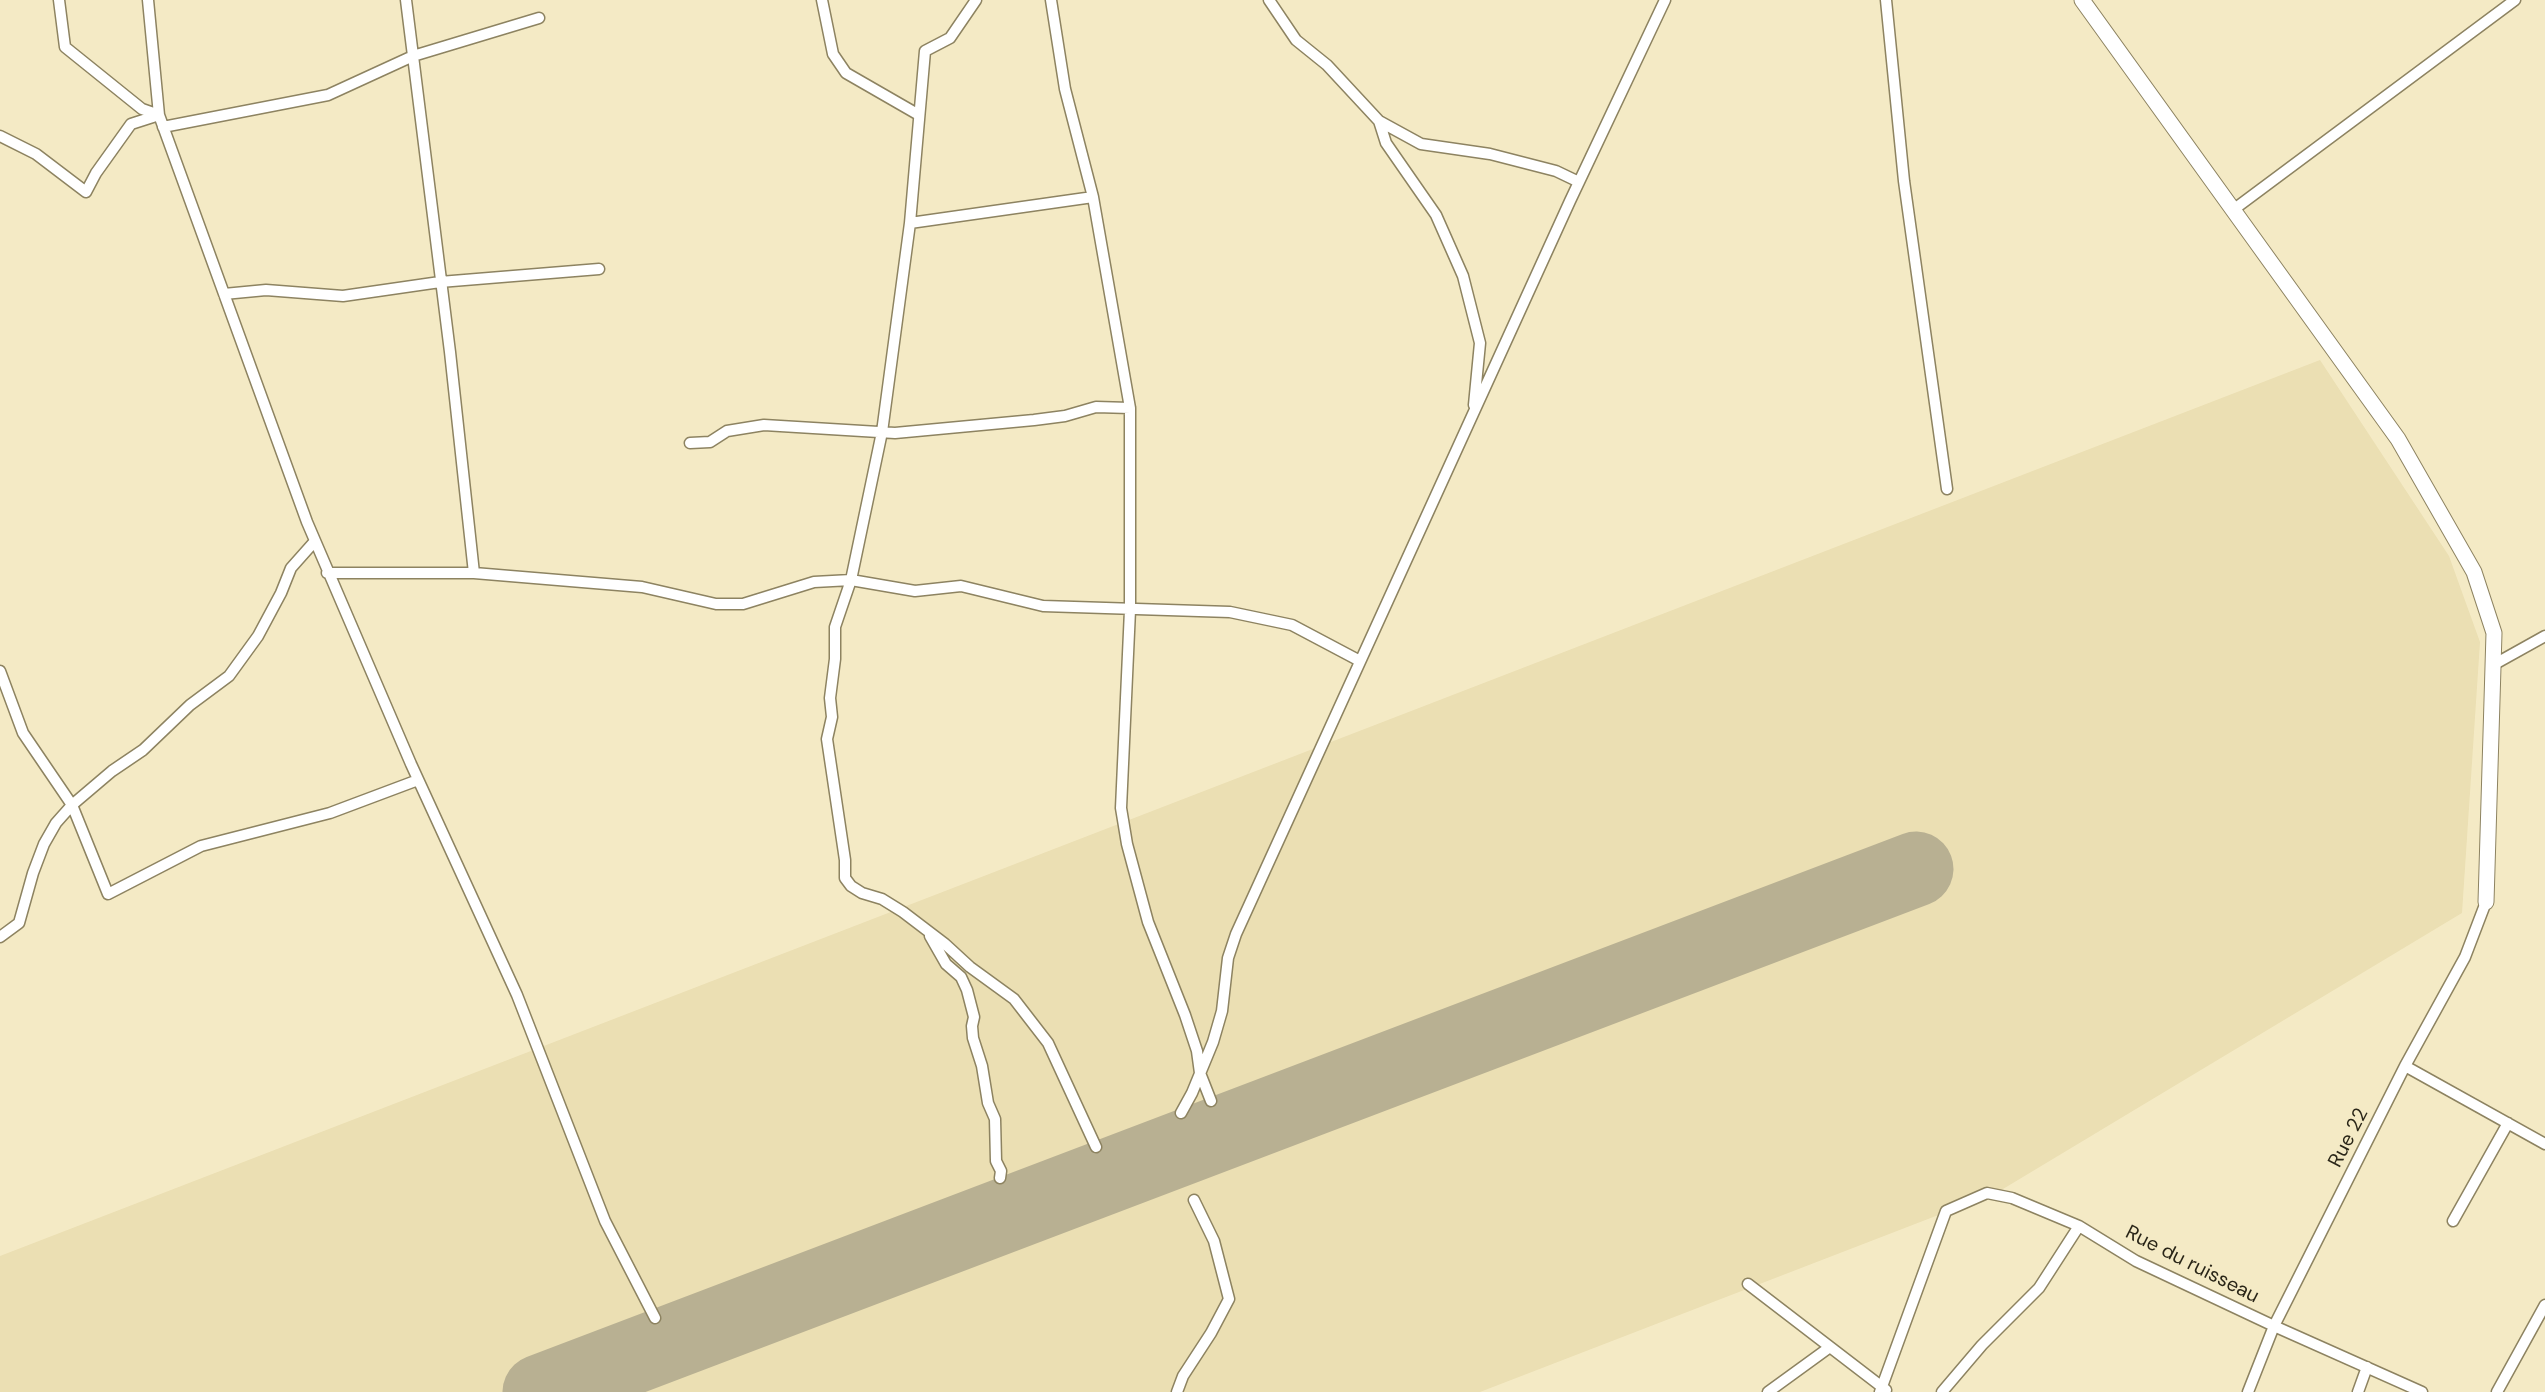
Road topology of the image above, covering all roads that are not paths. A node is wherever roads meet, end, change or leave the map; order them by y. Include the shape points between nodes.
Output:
1 (59, 0) edge
2 (148, 0) edge
3 (406, 0) edge
4 (822, 0) edge
5 (976, 0) edge
6 (1051, 0) edge
7 (1269, 0) edge
8 (1665, 0) edge
9 (1886, 0) edge
10 (2082, 0) edge
11 (2515, 0) edge
12 (539, 18) dead end
13 (413, 56) junction
14 (159, 115) junction
15 (919, 115) junction
16 (1379, 121) junction
17 (163, 127) junction
18 (0, 136) edge
19 (1579, 182) junction
20 (1093, 197) junction
21 (2233, 210) junction
22 (910, 223) junction
23 (599, 269) dead end
24 (440, 282) junction
25 (224, 294) junction
26 (1130, 408) junction
27 (1473, 414) junction
28 (882, 432) junction
29 (690, 443) dead end
30 (1947, 489) dead end
31 (315, 541) junction
32 (327, 573) junction
33 (474, 573) junction
34 (850, 580) junction
35 (1130, 610) junction
36 (2545, 636) edge
37 (1360, 660) junction
38 (2493, 664) junction
39 (0, 671) edge
40 (418, 780) junction
41 (72, 805) junction
42 (2486, 902) joint
43 (927, 930) junction
44 (0, 937) edge
45 (2405, 1066) junction
46 (1200, 1073) junction
47 (1211, 1101) dead end
48 (1181, 1113) dead end
49 (2508, 1123) junction
50 (2545, 1144) edge
51 (1096, 1147) dead end
52 (1000, 1178) dead end
53 (1194, 1200) dead end
54 (2453, 1221) dead end
55 (2079, 1226) junction
56 (1748, 1284) dead end
57 (2545, 1305) edge
58 (655, 1318) dead end
59 (2274, 1326) junction
60 (1830, 1347) junction
61 (2367, 1367) junction
62 (1884, 1390) edge
63 (1177, 1392) edge
64 (1768, 1392) edge
65 (1942, 1392) edge
66 (2248, 1392) edge
67 (2358, 1392) edge
68 (2422, 1392) edge
69 (2497, 1392) edge

1 - 14 street via 65,47 142,109
2 - 14 street
3 - 13 street
4 - 15 street via 832,54 846,73
5 - 15 street via 950,38 925,51
6 - 20 street via 1065,89
7 - 16 street via 1296,40 1327,65
8 - 19 street
9 - 30 street via 1904,181
10 - 21 street
11 - 21 street
12 - 13 street
13 - 17 street via 328,95
13 - 24 street
14 - 17 street
14 - 18 street via 131,124 86,192 36,154
15 - 22 street
16 - 19 street via 1421,144 1490,154 1556,171
16 - 27 street via 1386,143 1436,215 1462,276 1480,343
17 - 25 street
19 - 27 street
20 - 22 street
20 - 26 street
21 - 38 street via 2398,439 2474,572 2494,633
22 - 28 street
23 - 24 street
24 - 25 street via 343,296 266,290
24 - 33 street
25 - 31 street
26 - 28 street via 1096,407 1034,420
26 - 35 street
27 - 37 street
28 - 29 street via 764,425 727,431 710,442
28 - 34 street
31 - 32 street
31 - 41 street via 291,568 258,636 229,676
32 - 33 street
32 - 40 street
33 - 34 street via 642,587 716,604 743,604 814,582
34 - 35 street via 915,591 962,586 1043,606
34 - 43 street via 835,627 832,717 826,740 845,878 862,893 882,899
35 - 37 street via 1230,612 1292,625
35 - 46 street via 1121,808 1148,921 1185,1015
36 - 38 street
37 - 46 street via 1236,934 1224,979 1222,1011
38 - 42 street
39 - 41 street via 23,733
40 - 41 street via 330,813 201,846 108,894
40 - 58 street via 517,995 605,1221
41 - 44 street via 44,844 19,924
42 - 45 street, Rue 22 via 2465,957
43 - 51 street via 1014,999 1030,1017 1047,1043
43 - 52 street via 946,964 961,977 967,990 988,1103 995,1119
45 - 49 street
45 - 59 street, Rue 22
46 - 47 street
46 - 48 street
49 - 50 street
49 - 54 street
53 - 63 street via 1214,1241 1229,1299
55 - 59 street, Rue du ruisseau via 2136,1261
55 - 62 street, Rue du ruisseau via 2012,1198 1987,1193 1946,1211
55 - 65 street via 2039,1288
56 - 60 street
57 - 69 street
59 - 61 street, Rue du ruisseau
59 - 66 street, Rue 22
60 - 62 street
60 - 64 street
61 - 67 street
61 - 68 street, Rue du ruisseau

